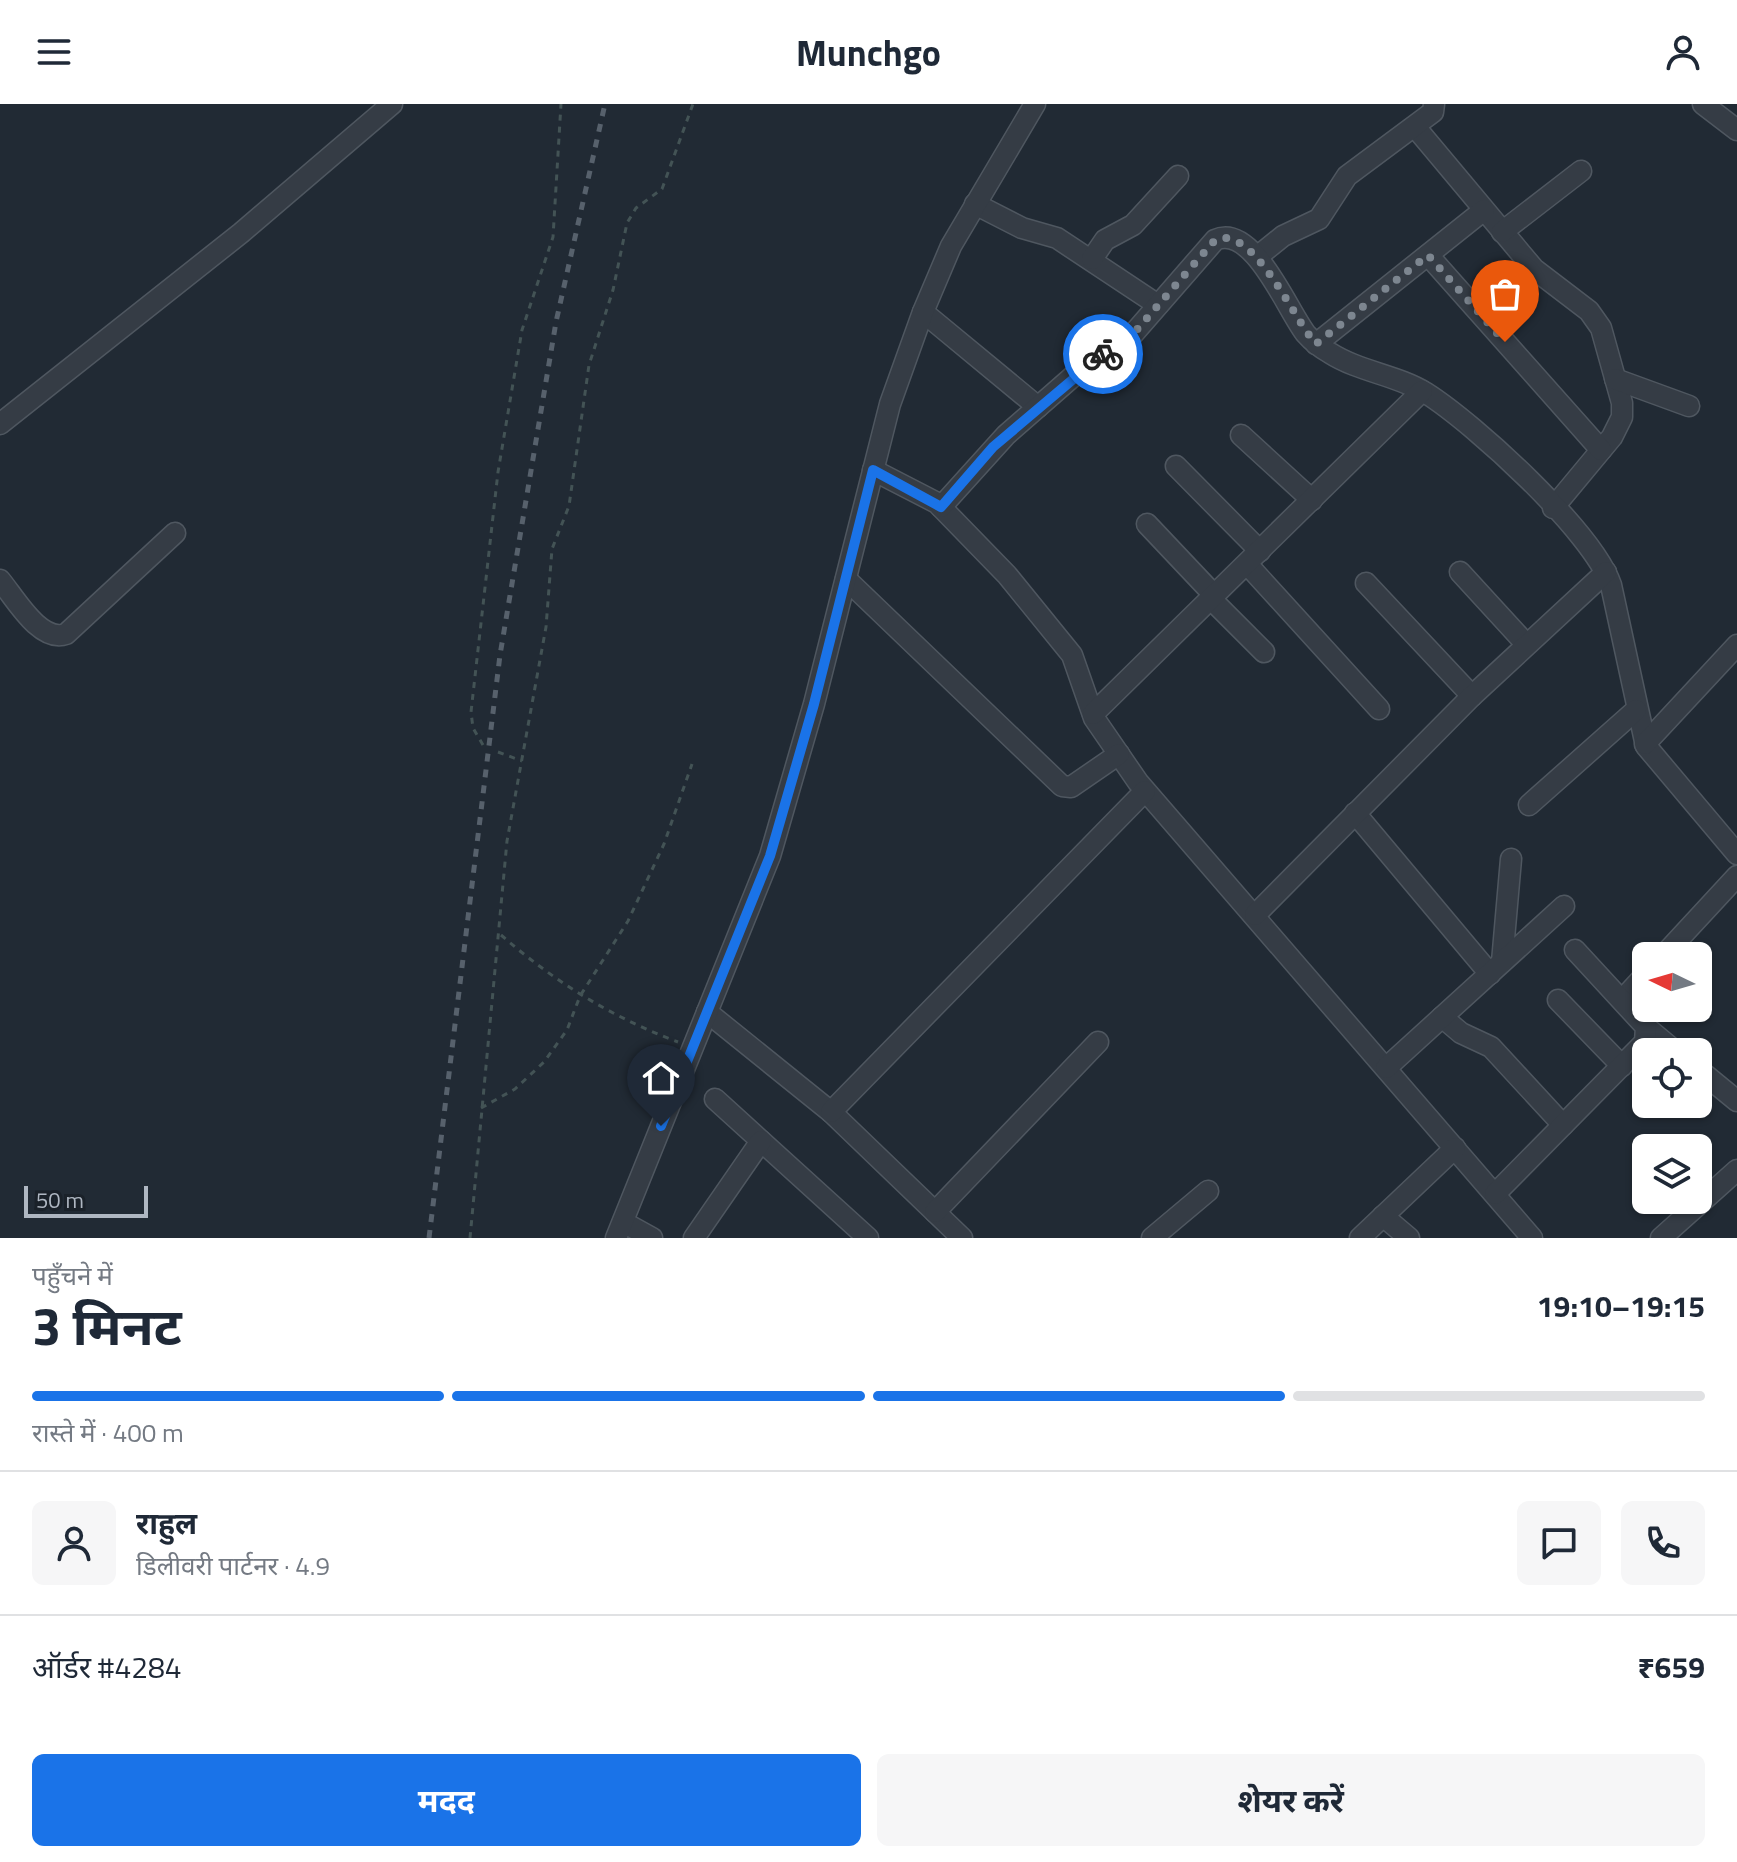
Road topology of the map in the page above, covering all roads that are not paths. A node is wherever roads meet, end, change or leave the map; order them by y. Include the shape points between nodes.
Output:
1 (392, 104) edge
2 (1035, 104) edge
3 (1434, 104) edge
4 (1703, 104) edge
5 (1416, 128) junction
6 (1737, 130) edge
7 (1581, 171) dead end
8 (1178, 176) dead end
9 (975, 204) junction
10 (1484, 210) junction
11 (1502, 232) junction
12 (1428, 255) junction
13 (1257, 257) junction
14 (1092, 259) junction
15 (1158, 305) junction
16 (923, 312) junction
17 (1316, 344) junction
18 (1615, 379) junction
19 (1422, 391) junction
20 (1689, 406) dead end
21 (1038, 407) junction
22 (0, 424) edge
23 (1241, 435) dead end
24 (1601, 450) junction
25 (1176, 466) dead end
26 (873, 470) junction
27 (1312, 500) junction
28 (941, 507) junction
29 (1553, 508) junction
30 (1147, 524) dead end
31 (175, 533) dead end
32 (1254, 558) junction
33 (1460, 572) dead end
34 (1606, 572) junction
35 (846, 579) junction
36 (0, 580) edge
37 (1366, 583) dead end
38 (1213, 597) junction
39 (1526, 644) junction
40 (1737, 645) edge
41 (1264, 652) dead end
42 (1472, 696) junction
43 (1379, 709) dead end
44 (1636, 710) junction
45 (1093, 714) junction
46 (1645, 744) junction
47 (1119, 754) junction
48 (1145, 791) junction
49 (1529, 805) dead end
50 (1355, 813) junction
51 (1737, 854) edge
52 (1511, 859) dead end
53 (1737, 876) edge
54 (1564, 906) dead end
55 (1255, 915) junction
56 (1676, 942) edge
57 (1575, 950) dead end
58 (1496, 968) junction
59 (1632, 989) edge
60 (1623, 999) junction
61 (1558, 1000) dead end
62 (707, 1012) junction
63 (1442, 1017) junction
64 (1646, 1027) junction
65 (1659, 1038) edge
66 (1098, 1042) dead end
67 (1622, 1066) junction
68 (1386, 1068) junction
69 (1712, 1080) edge
70 (715, 1099) dead end
71 (1737, 1101) edge
72 (831, 1112) junction
73 (1563, 1125) junction
74 (761, 1141) junction
75 (1455, 1148) junction
76 (1737, 1170) edge
77 (1208, 1191) dead end
78 (1495, 1194) junction
79 (935, 1212) junction
80 (1383, 1216) junction
81 (619, 1230) edge
82 (1522, 1234) edge
83 (652, 1238) edge
84 (694, 1238) edge
85 (868, 1238) edge
86 (962, 1238) edge
87 (1152, 1238) edge
88 (1360, 1238) edge
89 (1409, 1238) edge
90 (1661, 1238) edge

1 - 22 street via 241,233
2 - 9 street
3 - 5 street
4 - 6 street
5 - 10 street
5 - 13 street via 1347,176 1319,219 1283,236
7 - 11 street
8 - 14 street via 1133,225 1105,240
9 - 14 street
9 - 16 street
10 - 11 street
10 - 12 street
11 - 18 street via 1534,269 1596,319
12 - 17 street
12 - 24 street
13 - 15 street via 1237,240 1220,238
13 - 17 street
14 - 15 street
15 - 21 street via 1127,341 1094,358
16 - 21 street
16 - 26 street
17 - 19 street via 1346,362
18 - 20 street
18 - 24 street via 1622,417
19 - 27 street
19 - 29 street via 1500,453
21 - 28 street via 993,447
23 - 27 street
24 - 29 street
25 - 32 street
26 - 28 street
26 - 35 street
27 - 32 street
28 - 45 street via 1065,646
29 - 34 street
30 - 38 street
31 - 36 street via 58,637 44,631
32 - 38 street
32 - 43 street
33 - 39 street
34 - 39 street
34 - 44 street
35 - 47 street via 1062,786 1071,787
35 - 62 street via 770,856
37 - 42 street
38 - 41 street
38 - 45 street
39 - 42 street
40 - 46 street
42 - 50 street
44 - 46 street
44 - 49 street
45 - 47 street
46 - 51 street
47 - 48 street
48 - 55 street
48 - 72 street
50 - 55 street
50 - 58 street
52 - 58 street
53 - 56 street
54 - 58 street
55 - 68 street
57 - 60 street
58 - 63 street
59 - 60 street
60 - 64 street
61 - 67 street
62 - 72 street
62 - 81 street
63 - 68 street
63 - 73 street via 1491,1047
64 - 65 street
64 - 67 street via 1645,1042
66 - 79 street
67 - 73 street
68 - 75 street
69 - 71 street
70 - 74 street
72 - 79 street
73 - 78 street
74 - 84 street
74 - 85 street
75 - 78 street
75 - 80 street
76 - 90 street
77 - 87 street
78 - 82 street
79 - 86 street
80 - 88 street
80 - 89 street
81 - 83 street

